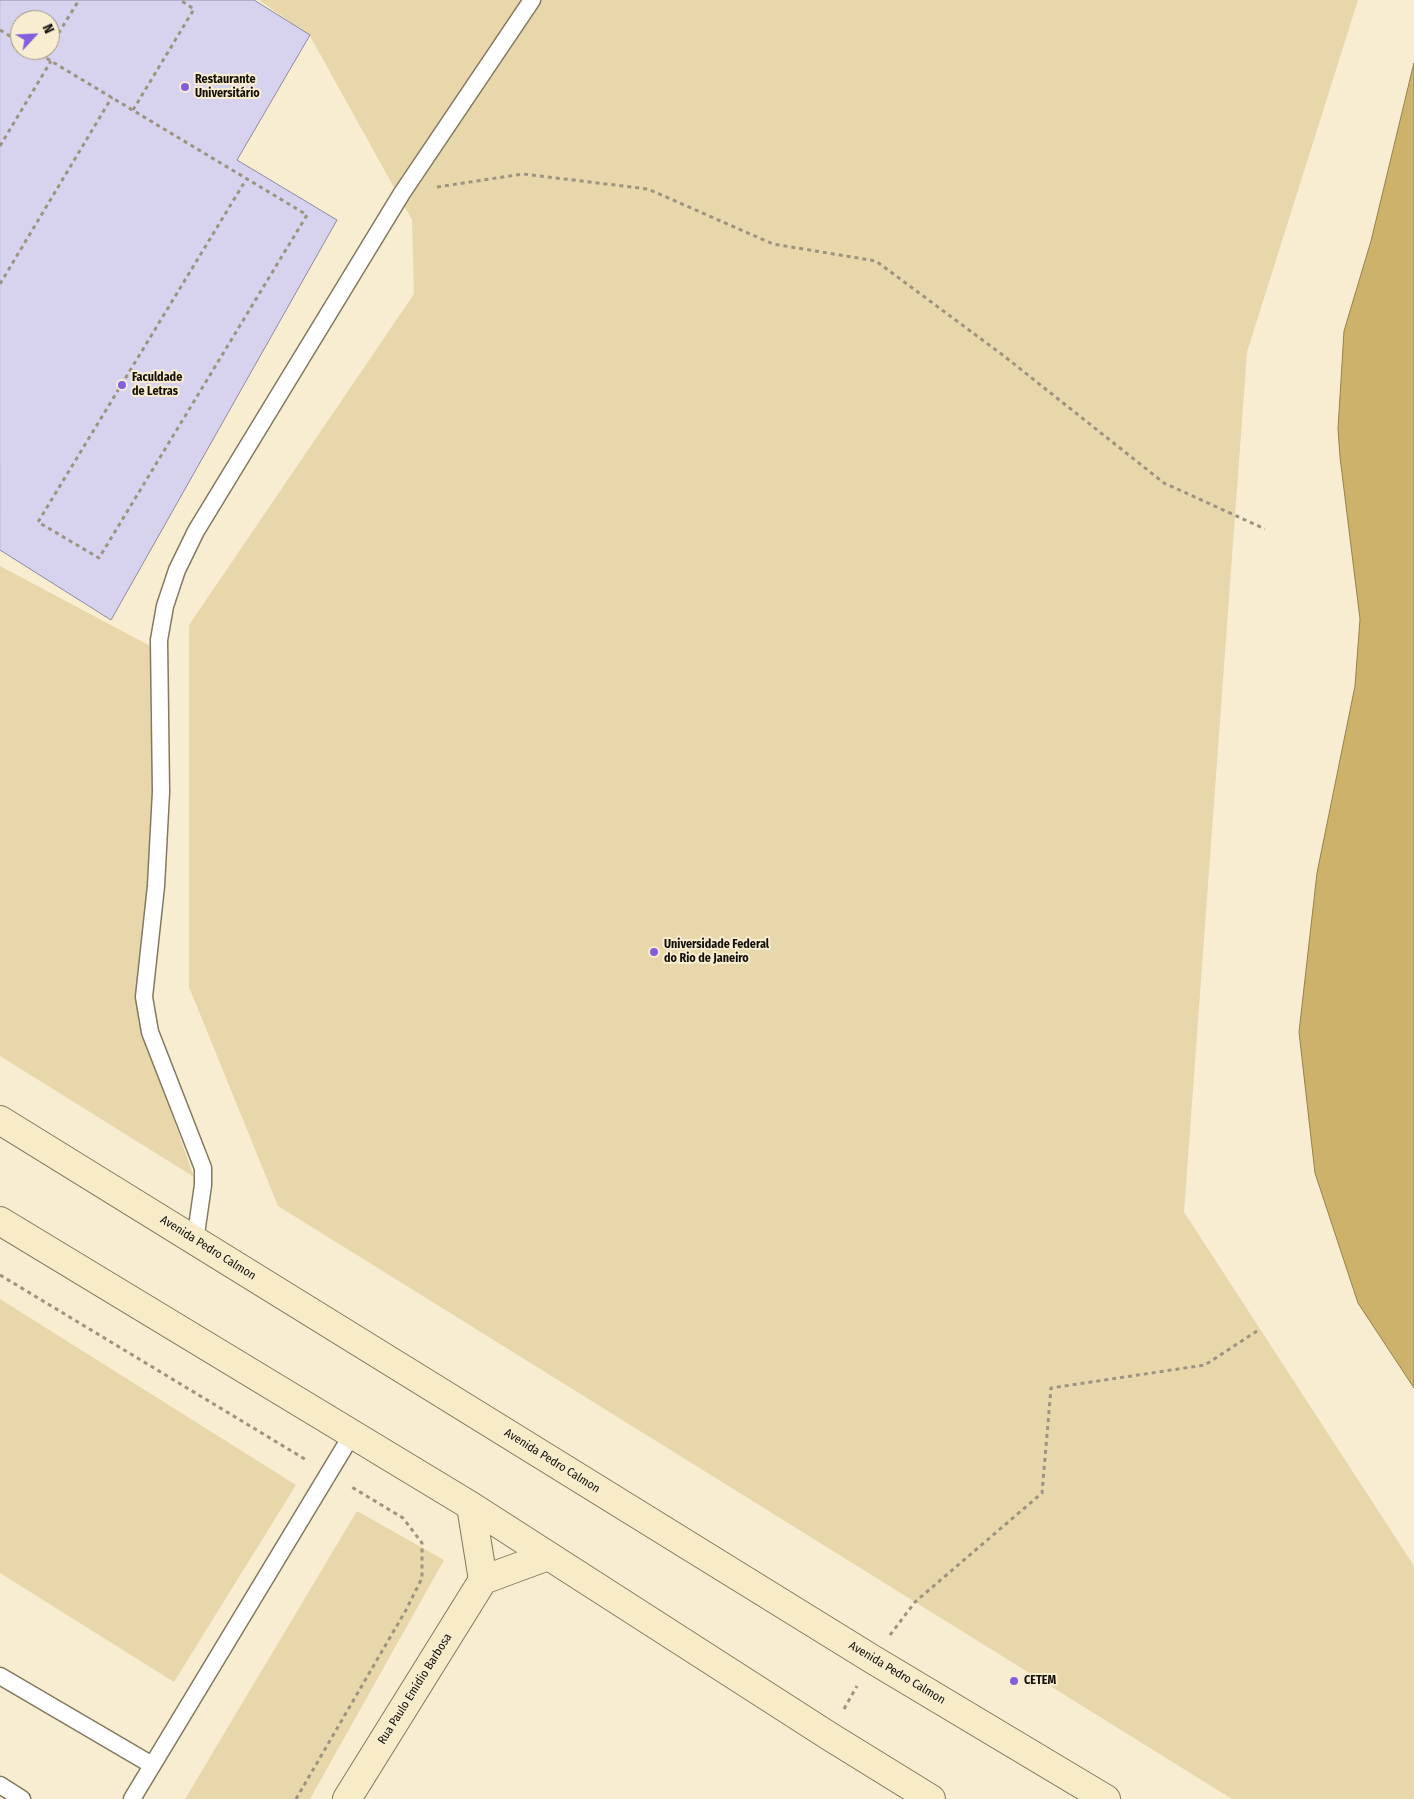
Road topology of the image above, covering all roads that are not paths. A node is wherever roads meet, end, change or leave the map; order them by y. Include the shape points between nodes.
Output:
1 (532, 0) edge
2 (0, 1120) edge
3 (0, 1221) edge
4 (195, 1241) junction
5 (353, 1434) junction
6 (471, 1506) junction
7 (548, 1556) junction
8 (483, 1580) junction
9 (0, 1676) edge
10 (152, 1765) junction
11 (0, 1785) edge
12 (22, 1799) edge
13 (132, 1799) edge
14 (347, 1799) edge
15 (931, 1799) edge
16 (1106, 1799) edge

1 - 4 lane via 402,192 196,531 177,570 166,606 159,640 162,792 144,997 150,1032 203,1168
2 - 4 street, Avenida Pedro Calmon
3 - 5 street
4 - 16 street, Avenida Pedro Calmon via 872,1659
5 - 6 street
5 - 10 lane
6 - 7 street
6 - 8 street
7 - 8 street
7 - 15 street
8 - 14 street, Rua Paulo Emídio Barbosa
9 - 10 lane
10 - 13 lane
11 - 12 lane

